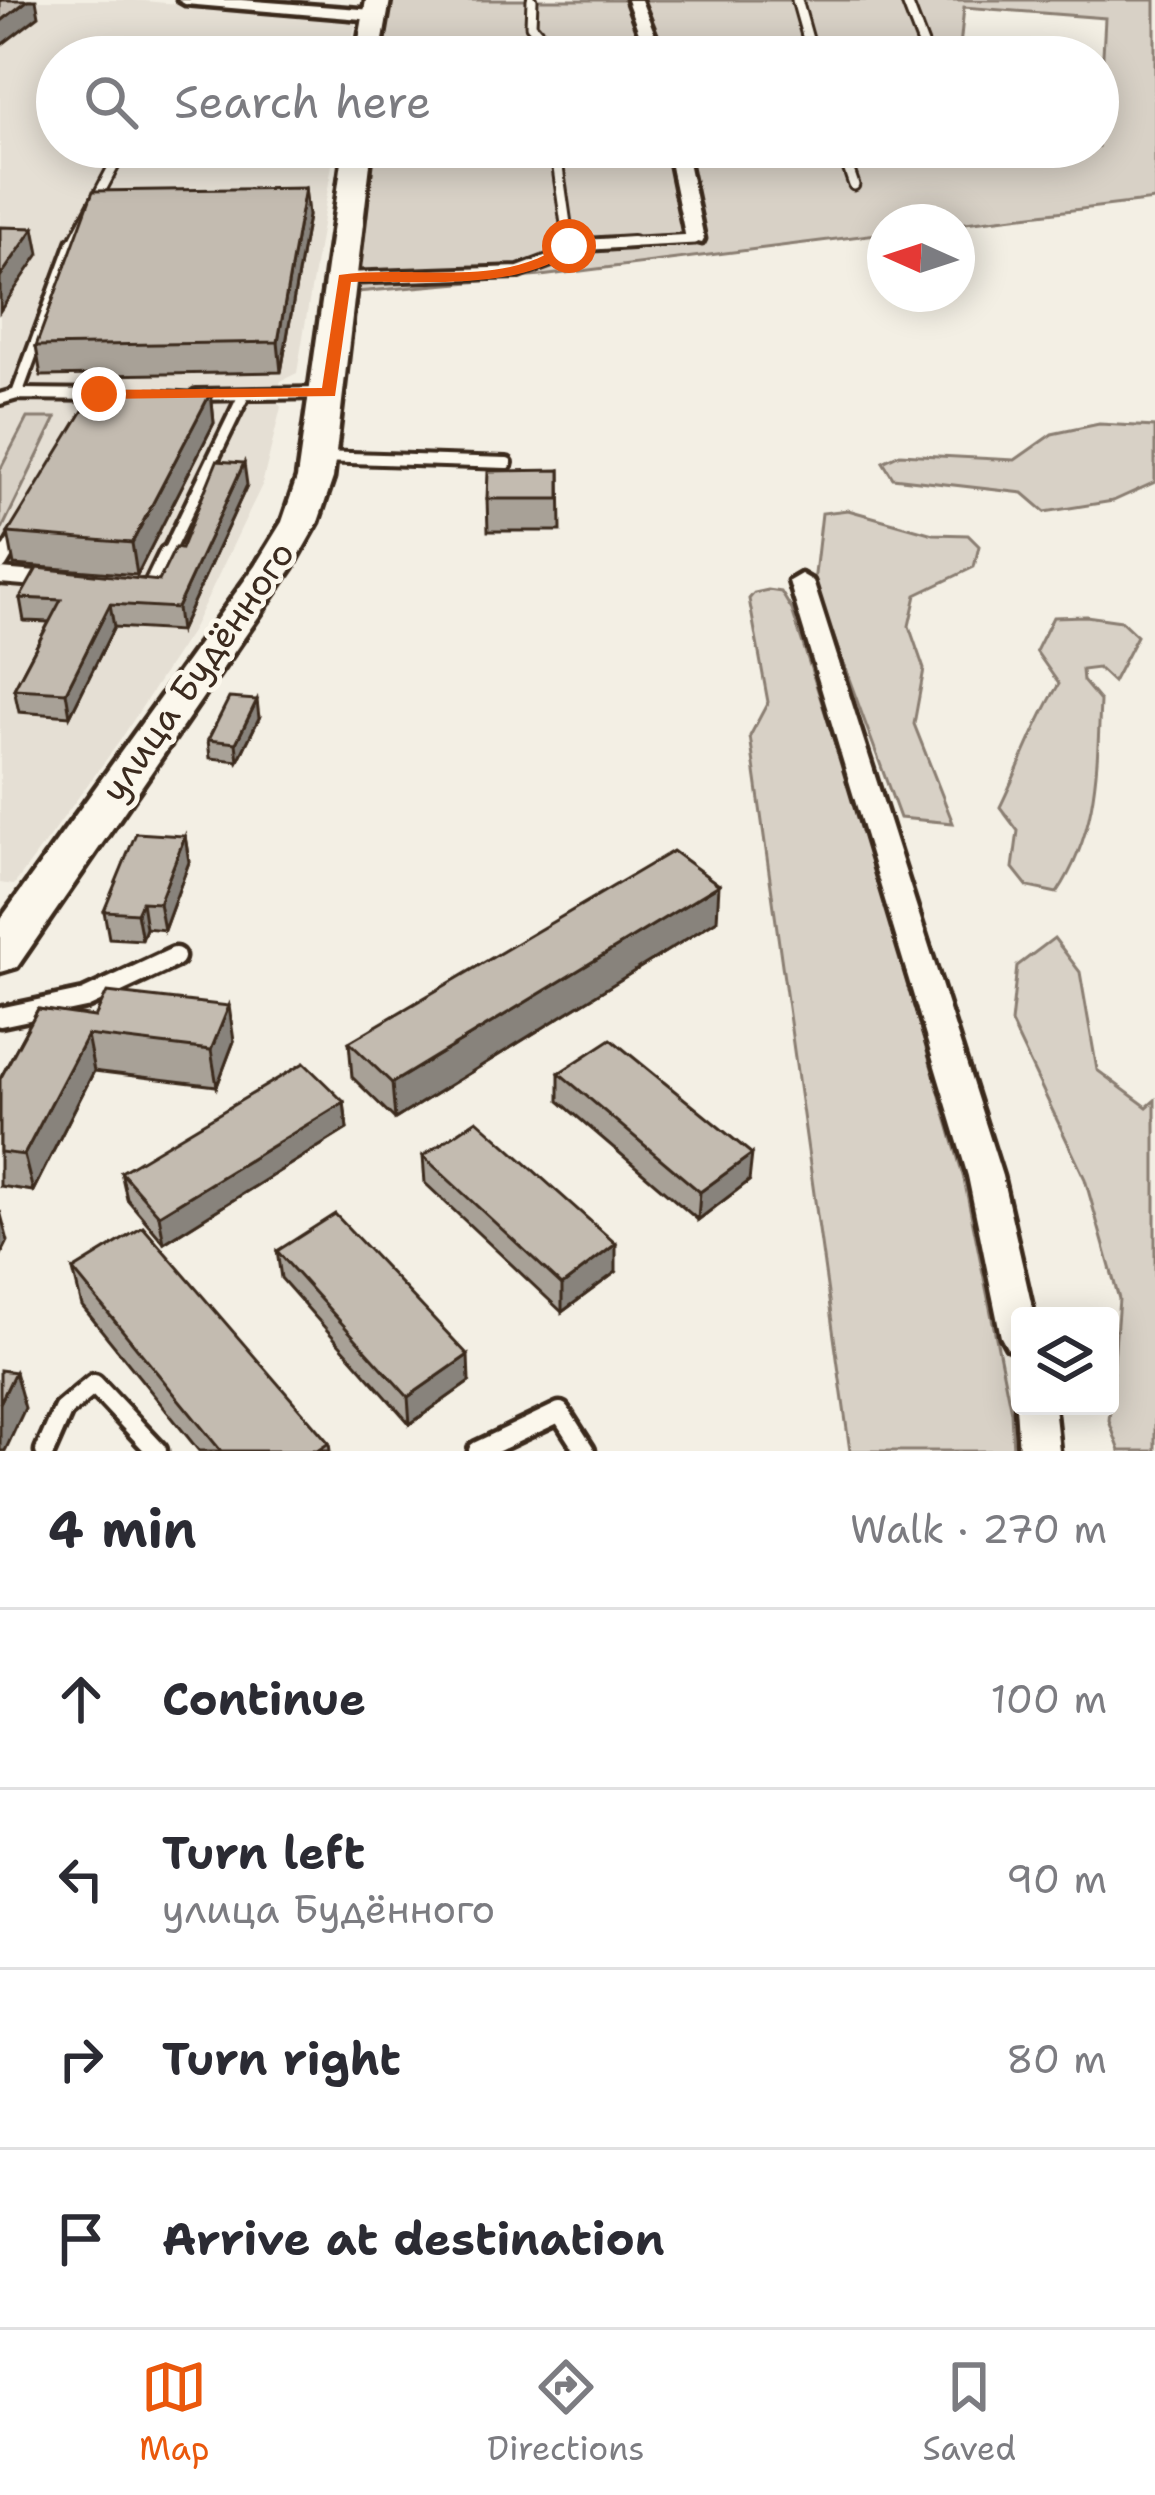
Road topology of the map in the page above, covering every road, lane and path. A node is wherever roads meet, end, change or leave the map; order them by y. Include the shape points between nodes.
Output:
1 (185, 0) edge
2 (532, 0) edge
3 (634, 0) edge
4 (797, 0) edge
5 (906, 0) edge
6 (376, 8) edge
7 (538, 36) edge
8 (648, 36) edge
9 (808, 36) edge
10 (920, 36) edge
11 (109, 168) edge
12 (356, 168) edge
13 (558, 168) edge
14 (680, 168) edge
15 (848, 168) edge
16 (854, 185) dead end
17 (695, 239) joint
18 (569, 246) junction
19 (344, 278) junction
20 (329, 392) junction
21 (17, 394) junction
22 (99, 394) junction
23 (119, 394) edge
24 (182, 395) edge
25 (244, 395) junction
26 (0, 399) edge
27 (88, 413) edge
28 (319, 457) junction
29 (507, 463) dead end
30 (22, 526) edge
31 (0, 563) edge
32 (0, 576) edge
33 (64, 581) edge
34 (801, 581) dead end
35 (128, 586) edge
36 (0, 955) edge
37 (176, 957) dead end
38 (0, 1017) edge
39 (1014, 1307) edge
40 (1036, 1415) edge
41 (45, 1451) edge
42 (157, 1451) edge
43 (478, 1451) edge
44 (585, 1451) edge
45 (1039, 1451) edge

1 - 6 street
2 - 7 lane
3 - 8 street
4 - 9 lane
5 - 10 lane
11 - 21 lane
12 - 19 main road, улица Будённого
13 - 18 lane
14 - 17 street
15 - 16 lane
17 - 18 lane
18 - 19 lane via 518,272
19 - 20 main road, улица Будённого
20 - 25 lane
20 - 28 main road, улица Будённого
21 - 22 lane
21 - 26 lane
22 - 23 lane
22 - 27 lane
24 - 25 lane
25 - 35 lane via 150,588
28 - 29 lane
28 - 36 main road, улица Будённого via 300,522 273,568
30 - 31 lane
32 - 33 lane
34 - 39 street via 986,1176
37 - 38 lane via 86,999
40 - 45 street
41 - 42 lane via 63,1410 94,1384
43 - 44 lane via 560,1412

